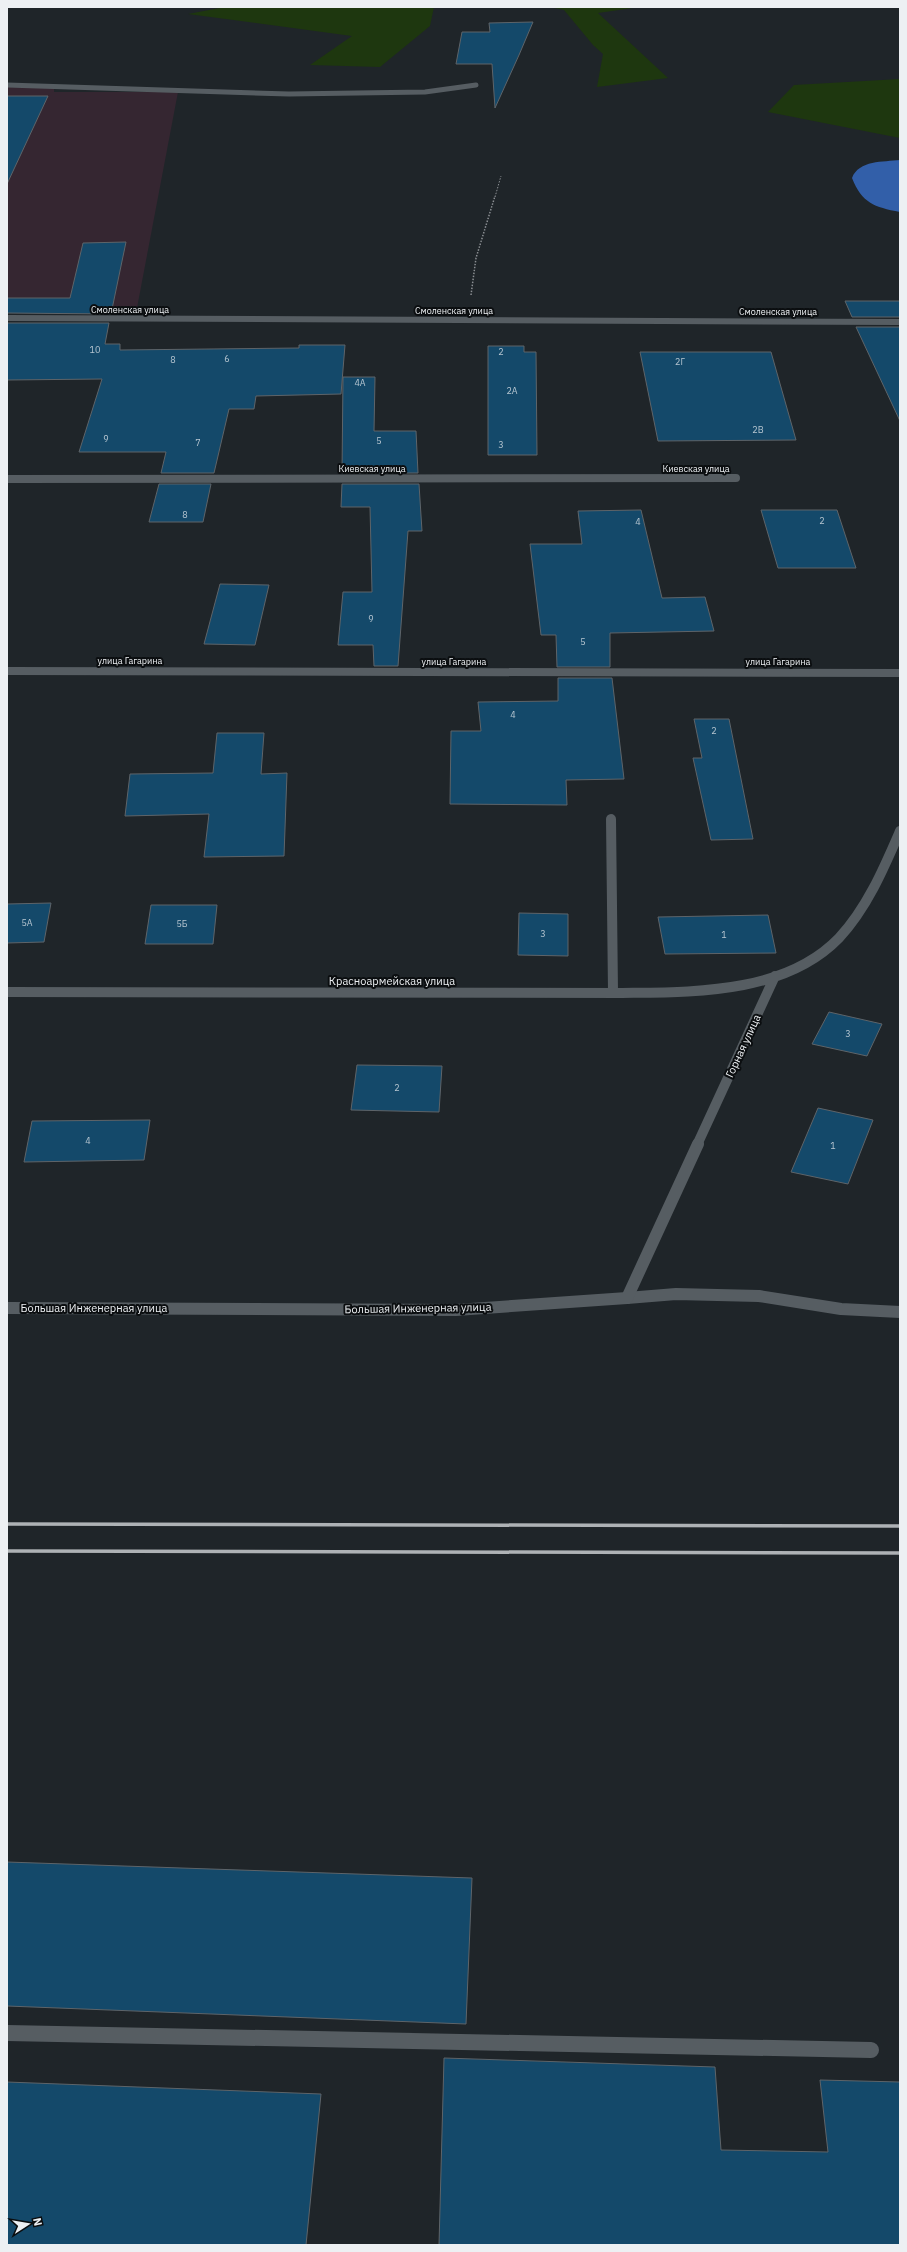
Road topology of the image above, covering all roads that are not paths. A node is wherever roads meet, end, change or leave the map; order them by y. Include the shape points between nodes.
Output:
1 (7, 85) edge
2 (476, 85) dead end
3 (7, 318) edge
4 (900, 322) edge
5 (736, 478) dead end
6 (7, 479) edge
7 (7, 671) edge
8 (900, 673) edge
9 (611, 819) dead end
10 (900, 830) edge
11 (775, 976) junction
12 (7, 992) edge
13 (613, 992) junction
14 (627, 1298) junction
15 (7, 1308) edge
16 (900, 1312) edge
17 (7, 2032) edge
18 (871, 2050) dead end

1 - 2 street via 296,94 426,92
3 - 4 street, Смоленская улица
5 - 6 street, Киевская улица
7 - 8 street, улица Гагарина
9 - 13 street
10 - 11 street via 876,885 850,925 828,949 805,965
11 - 13 street, Красноармейская улица via 734,986
11 - 14 street, Горная улица
12 - 13 street, Красноармейская улица
14 - 15 street, Большая Инженерная улица via 456,1310
14 - 16 street, Большая Инженерная улица via 676,1294 759,1296 841,1309
17 - 18 street

